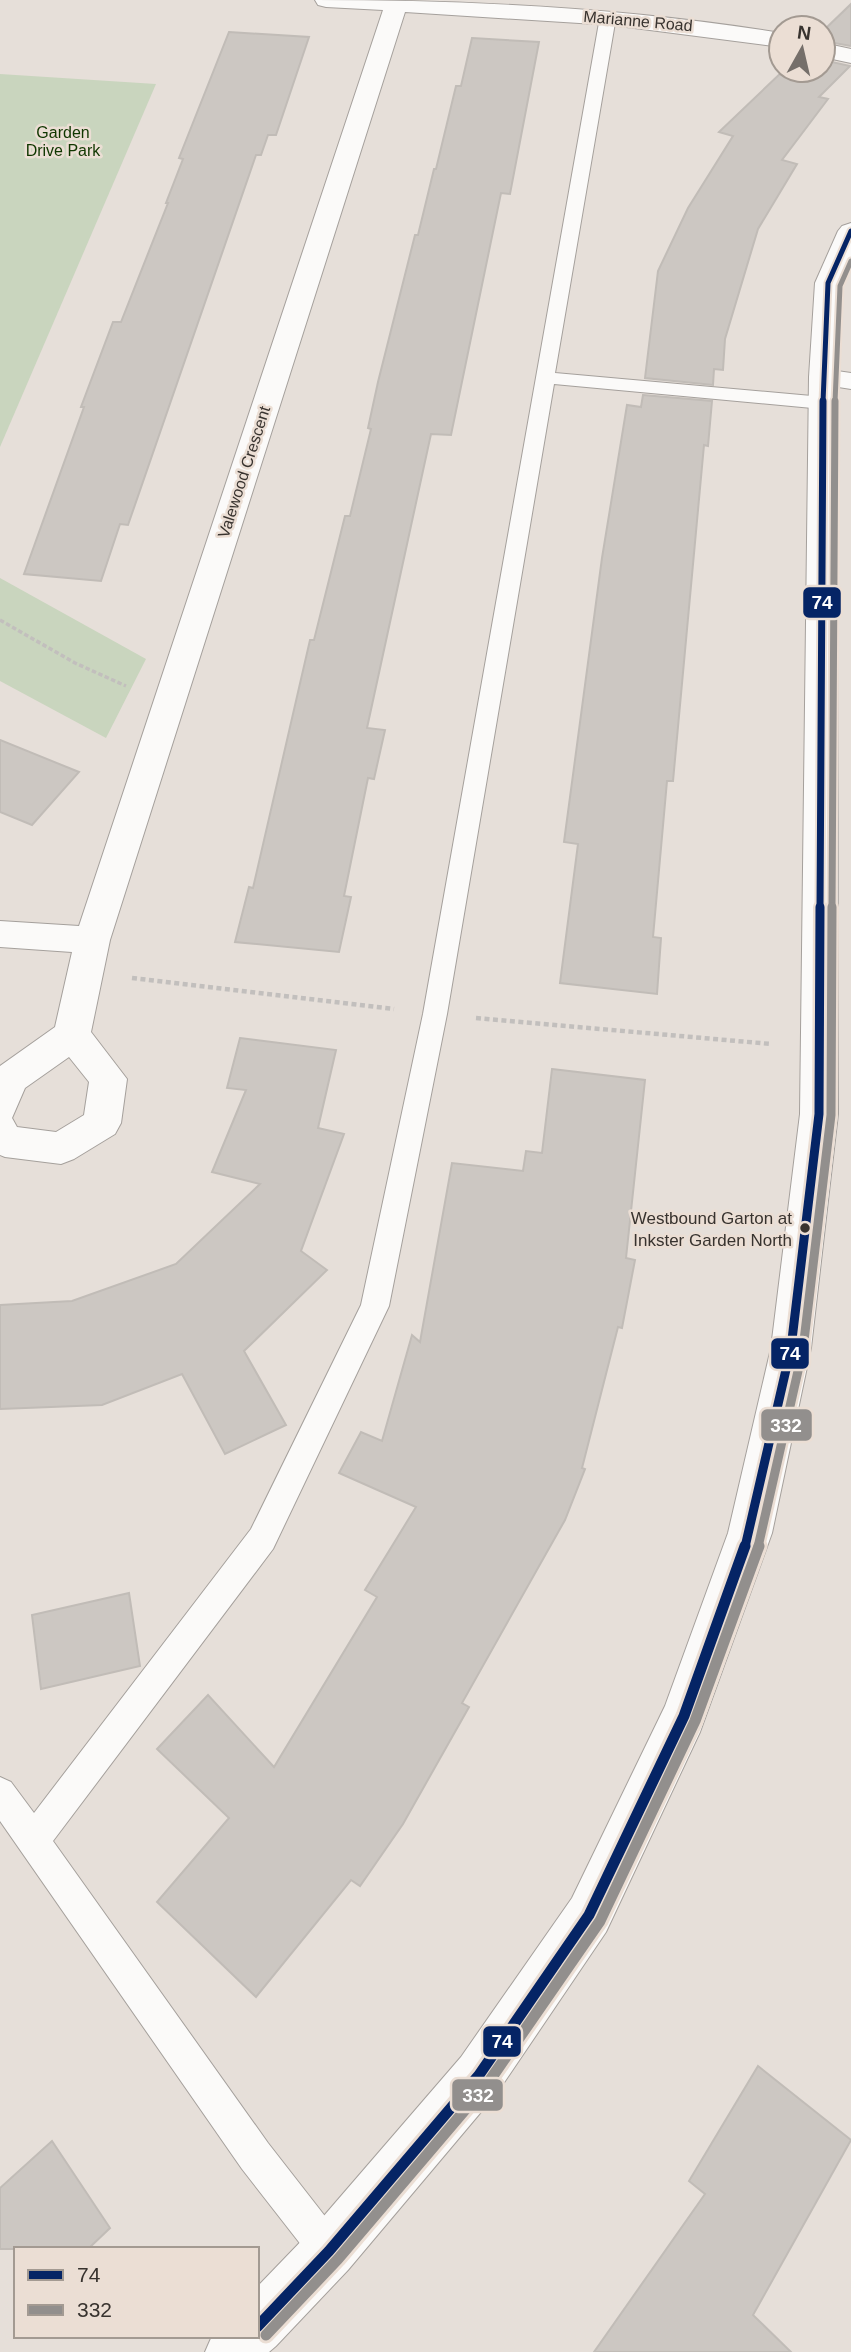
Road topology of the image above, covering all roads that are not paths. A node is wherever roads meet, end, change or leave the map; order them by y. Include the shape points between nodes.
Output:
1 (326, 0) edge
2 (396, 5) junction
3 (608, 17) junction
4 (767, 38) edge
5 (851, 232) edge
6 (547, 378) junction
7 (832, 387) edge
8 (0, 934) edge
9 (92, 940) junction
10 (72, 1035) junction
11 (0, 1107) edge
12 (0, 1130) edge
13 (0, 1793) edge
14 (33, 1841) junction
15 (329, 2251) junction
16 (259, 2325) edge
17 (246, 2338) edge
18 (233, 2352) edge

1 - 2 street, Marianne Road
2 - 3 street, Marianne Road
2 - 9 street, Valewood Crescent
3 - 4 street, Marianne Road
3 - 6 lane
5 - 7 street via 828,283
6 - 7 lane
6 - 14 lane via 435,1014 375,1306 262,1539
7 - 15 street via 819,1114 791,1348 750,1533 684,1716 589,1915 479,2075
8 - 9 street
9 - 10 street, Valewood Crescent
10 - 11 street via 10,1079
10 - 12 street via 108,1079 102,1123 61,1148 5,1141
13 - 14 lane
14 - 15 lane via 255,2156
15 - 16 street
17 - 18 street

